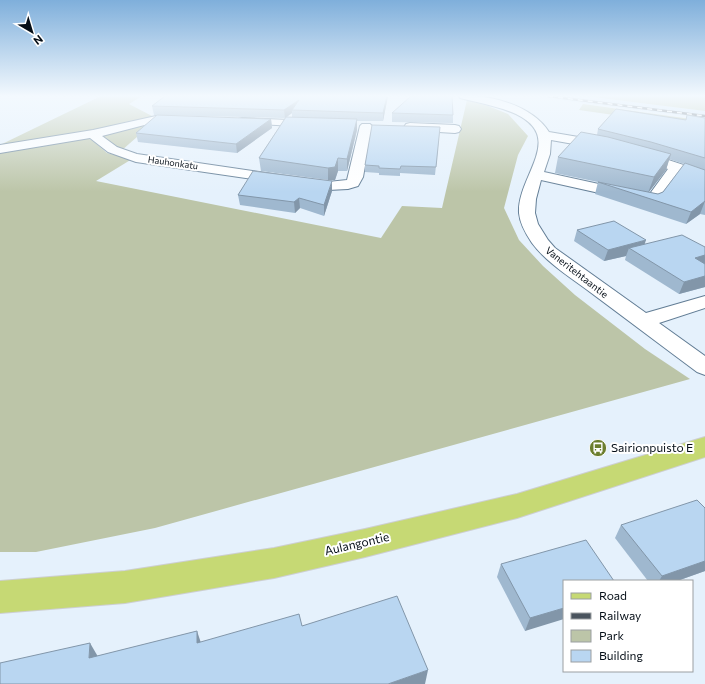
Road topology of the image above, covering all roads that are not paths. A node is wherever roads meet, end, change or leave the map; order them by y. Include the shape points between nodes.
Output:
1 (119, 128) edge
2 (366, 128) edge
3 (423, 128) edge
4 (542, 128) edge
5 (455, 129) dead end
6 (93, 134) junction
7 (544, 135) junction
8 (611, 147) edge
9 (0, 149) edge
10 (625, 151) edge
11 (677, 167) junction
12 (536, 175) junction
13 (705, 176) edge
14 (705, 302) edge
15 (642, 321) junction
16 (705, 367) edge
17 (705, 447) edge
18 (0, 597) edge

1 - 6 street
2 - 6 street, Hauhonkatu via 353,183 328,186 136,158 116,153 104,146
3 - 5 street
4 - 7 street
6 - 9 street
7 - 8 street
7 - 12 street, Vaneritehtaantie via 544,150
10 - 11 street
11 - 12 street via 653,200
11 - 13 street
12 - 15 street, Vaneritehtaantie via 527,213 535,235 549,252
14 - 15 street
15 - 16 street, Vaneritehtaantie
17 - 18 main road, Aulangontie via 518,506 274,563 125,587

